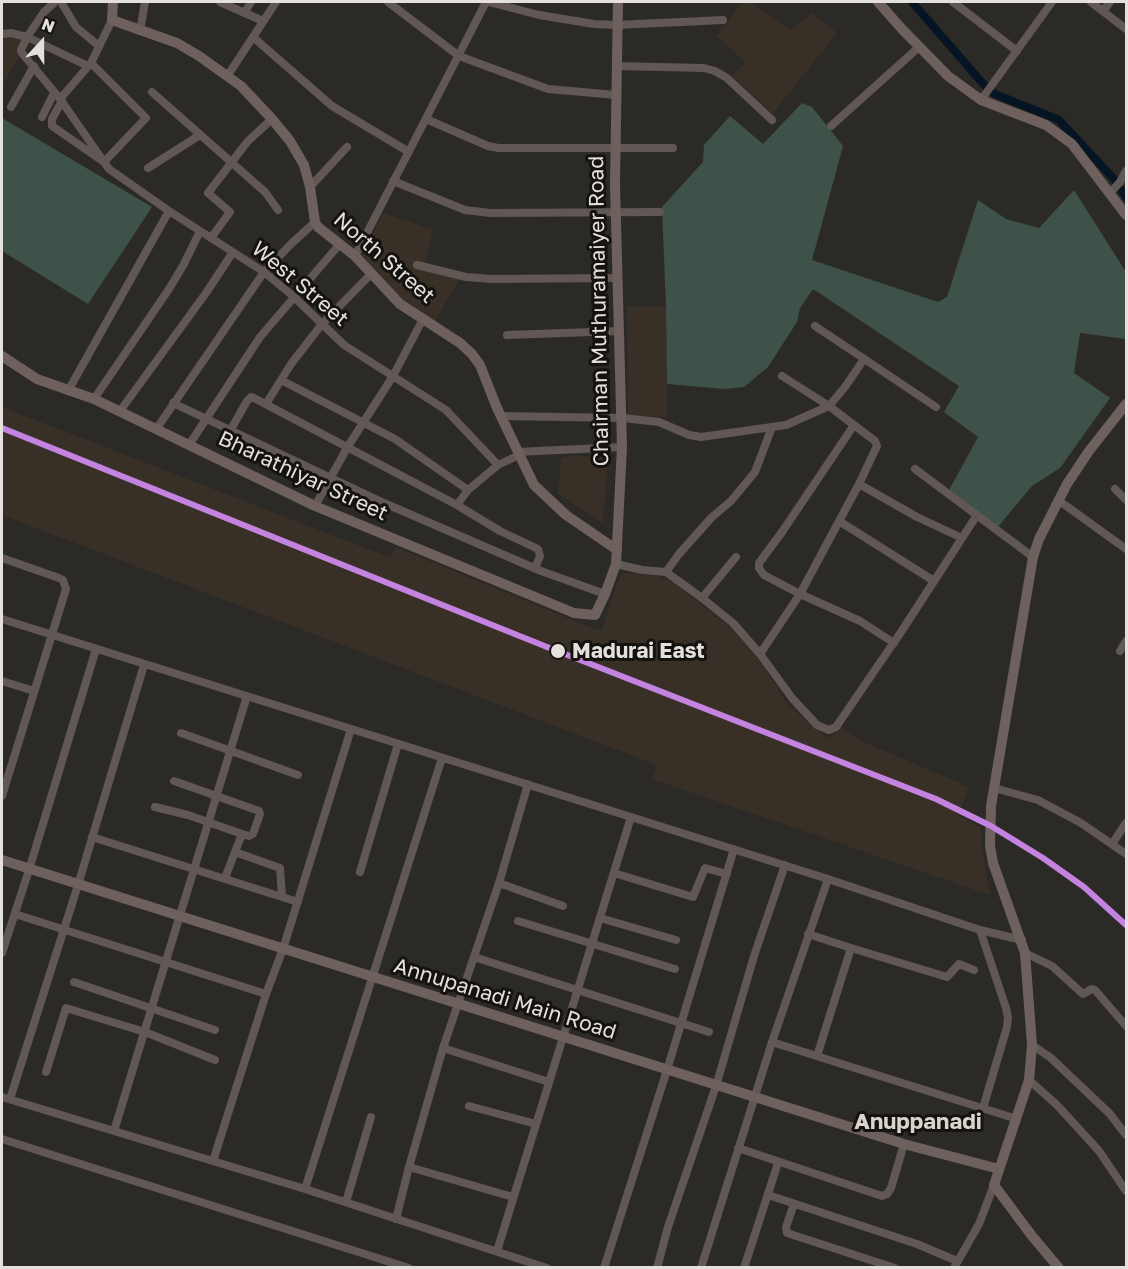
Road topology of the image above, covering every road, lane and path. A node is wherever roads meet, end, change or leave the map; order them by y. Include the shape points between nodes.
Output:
1 (55, 2) edge
2 (61, 2) edge
3 (112, 2) edge
4 (146, 2) edge
5 (220, 2) edge
6 (251, 2) edge
7 (276, 2) edge
8 (388, 2) edge
9 (488, 2) edge
10 (618, 2) edge
11 (953, 2) edge
12 (1052, 2) edge
13 (1091, 2) edge
14 (1110, 2) edge
15 (881, 3) edge
16 (1103, 11) junction
17 (245, 12) junction
18 (112, 20) junction
19 (723, 20) dead end
20 (264, 21) junction
21 (617, 25) junction
22 (1126, 29) edge
23 (141, 31) junction
24 (2, 34) edge
25 (27, 37) junction
26 (253, 38) junction
27 (99, 46) junction
28 (919, 47) junction
29 (1017, 51) junction
30 (459, 57) junction
31 (89, 65) junction
32 (34, 66) junction
33 (616, 66) junction
34 (228, 75) junction
35 (152, 92) dead end
36 (986, 93) junction
37 (616, 95) junction
38 (59, 98) junction
39 (11, 107) dead end
40 (42, 117) dead end
41 (272, 119) junction
42 (426, 119) junction
43 (771, 120) dead end
44 (831, 126) dead end
45 (200, 135) junction
46 (347, 147) dead end
47 (616, 148) junction
48 (673, 148) dead end
49 (409, 152) junction
50 (104, 162) junction
51 (231, 162) junction
52 (148, 168) dead end
53 (1126, 171) edge
54 (393, 181) junction
55 (310, 187) junction
56 (1115, 188) junction
57 (278, 210) dead end
58 (169, 211) junction
59 (616, 212) junction
60 (660, 212) dead end
61 (1126, 215) edge
62 (315, 222) junction
63 (200, 231) junction
64 (211, 238) junction
65 (339, 245) junction
66 (233, 252) junction
67 (355, 256) junction
68 (417, 265) dead end
69 (264, 272) junction
70 (371, 274) junction
71 (617, 278) junction
72 (293, 296) junction
73 (423, 319) junction
74 (322, 324) junction
75 (815, 326) dead end
76 (620, 331) junction
77 (507, 335) dead end
78 (2, 356) edge
79 (864, 359) junction
80 (393, 376) junction
81 (782, 376) dead end
82 (280, 380) junction
83 (68, 391) junction
84 (94, 399) junction
85 (173, 403) junction
86 (266, 404) junction
87 (1126, 404) edge
88 (829, 406) junction
89 (936, 407) dead end
90 (120, 411) junction
91 (500, 416) junction
92 (205, 418) junction
93 (622, 418) junction
94 (365, 422) junction
95 (854, 425) junction
96 (772, 427) junction
97 (157, 428) junction
98 (230, 431) junction
99 (189, 445) junction
100 (622, 447) junction
101 (347, 448) junction
102 (519, 453) junction
103 (498, 465) junction
104 (915, 469) dead end
105 (330, 479) junction
106 (859, 484) junction
107 (1115, 489) dead end
108 (468, 490) junction
109 (1058, 500) junction
110 (1126, 500) edge
111 (456, 505) junction
112 (315, 506) junction
113 (976, 515) junction
114 (839, 520) junction
115 (962, 538) junction
116 (1126, 549) edge
117 (617, 550) junction
118 (1033, 556) junction
119 (736, 557) dead end
120 (2, 558) edge
121 (616, 564) junction
122 (535, 568) junction
123 (666, 572) junction
124 (934, 581) junction
125 (606, 594) junction
126 (800, 594) junction
127 (702, 597) junction
128 (595, 615) joint
129 (2, 619) edge
130 (52, 636) junction
131 (1126, 641) edge
132 (894, 643) junction
133 (96, 649) junction
134 (1120, 651) dead end
135 (760, 654) junction
136 (144, 665) junction
137 (2, 681) edge
138 (34, 692) junction
139 (247, 696) junction
140 (351, 729) junction
141 (181, 733) dead end
142 (398, 744) junction
143 (230, 752) junction
144 (442, 758) junction
145 (298, 775) dead end
146 (174, 782) dead end
147 (528, 784) junction
148 (994, 788) junction
149 (2, 795) edge
150 (216, 797) junction
151 (155, 807) dead end
152 (631, 817) junction
153 (209, 823) junction
154 (1126, 823) edge
155 (242, 834) junction
156 (92, 837) junction
157 (1112, 844) junction
158 (734, 849) junction
159 (235, 852) junction
160 (1126, 854) edge
161 (2, 860) edge
162 (785, 865) junction
163 (195, 868) junction
164 (29, 870) junction
165 (360, 872) dead end
166 (614, 873) junction
167 (727, 874) junction
168 (225, 878) junction
169 (828, 879) junction
170 (498, 883) junction
171 (78, 885) junction
172 (282, 896) junction
173 (298, 902) junction
174 (563, 906) dead end
175 (15, 914) junction
176 (180, 917) junction
177 (600, 918) junction
178 (518, 921) dead end
179 (64, 929) junction
180 (980, 930) junction
181 (808, 934) junction
182 (676, 939) dead end
183 (1022, 939) junction
184 (592, 942) junction
185 (850, 948) junction
186 (283, 950) junction
187 (2, 953) edge
188 (1025, 953) junction
189 (474, 957) junction
190 (167, 961) junction
191 (675, 969) dead end
192 (974, 970) dead end
193 (371, 977) junction
194 (74, 982) dead end
195 (578, 990) junction
196 (267, 994) junction
197 (458, 1004) junction
198 (152, 1009) junction
199 (681, 1023) junction
200 (1126, 1026) edge
201 (215, 1030) dead end
202 (145, 1032) junction
203 (709, 1032) dead end
204 (563, 1036) junction
205 (772, 1042) junction
206 (1032, 1045) junction
207 (443, 1048) junction
208 (817, 1056) junction
209 (215, 1060) dead end
210 (667, 1070) junction
211 (46, 1072) dead end
212 (1029, 1080) junction
213 (549, 1082) junction
214 (716, 1086) junction
215 (6, 1098) edge
216 (755, 1098) junction
217 (469, 1106) dead end
218 (983, 1108) junction
219 (371, 1117) dead end
220 (1017, 1119) junction
221 (536, 1124) junction
222 (114, 1131) junction
223 (1126, 1132) edge
224 (2, 1139) edge
225 (904, 1144) junction
226 (738, 1148) junction
227 (213, 1161) junction
228 (778, 1163) junction
229 (410, 1167) junction
230 (999, 1169) junction
231 (994, 1185) junction
232 (305, 1189) junction
233 (1126, 1191) edge
234 (768, 1196) junction
235 (513, 1197) junction
236 (346, 1202) junction
237 (794, 1204) junction
238 (396, 1219) junction
239 (497, 1251) junction
240 (955, 1264) edge
241 (409, 1268) edge
242 (547, 1268) edge
243 (604, 1268) edge
244 (657, 1268) edge
245 (701, 1268) edge
246 (744, 1268) edge
247 (895, 1268) edge
248 (1059, 1268) edge

1 - 25 street
2 - 27 street via 76,27
3 - 18 street
4 - 23 street
5 - 17 street
6 - 17 street
7 - 20 street
8 - 30 street
9 - 21 street via 565,20
9 - 30 street
10 - 21 street, Chairman Muthuramaiyer Road
11 - 29 street
12 - 29 street
13 - 16 street
14 - 16 street
15 - 28 street
16 - 22 street
17 - 20 street
18 - 23 street, North Street
18 - 27 street
19 - 21 street
20 - 26 street
21 - 33 street, Chairman Muthuramaiyer Road
23 - 34 street, North Street via 177,44
24 - 25 street
25 - 31 street
25 - 32 street, West Street via 21,50
26 - 34 street
26 - 49 street via 332,106
27 - 31 street
28 - 36 street via 948,76
28 - 44 street
29 - 36 street
30 - 37 street via 548,89
30 - 42 street
31 - 38 street
31 - 50 street via 146,117
32 - 38 street, West Street
32 - 39 street
33 - 37 street, Chairman Muthuramaiyer Road
33 - 43 street via 715,71
34 - 41 street, North Street
35 - 45 street
36 - 56 street via 1046,124 1072,144
37 - 47 street, Chairman Muthuramaiyer Road
38 - 40 street
38 - 50 street, West Street
38 - 50 street via 52,126
41 - 51 street
41 - 55 street, North Street via 304,165
42 - 47 street via 498,148
42 - 49 street
45 - 51 street
45 - 52 street
46 - 55 street
47 - 48 street
47 - 59 street, Chairman Muthuramaiyer Road
49 - 54 street
50 - 58 street, West Street
51 - 57 street via 265,192
51 - 64 street via 208,193 230,212
53 - 56 street
54 - 59 street via 465,210
54 - 67 street
55 - 62 street, North Street
56 - 61 street
58 - 63 street, West Street
58 - 83 street
59 - 60 street
59 - 71 street, Chairman Muthuramaiyer Road
62 - 65 street, North Street
62 - 69 street
63 - 64 street, West Street
63 - 84 street via 169,290
64 - 66 street, West Street
65 - 67 street, North Street
65 - 72 street
66 - 69 street, West Street
66 - 90 street
67 - 70 street, North Street
68 - 71 street via 492,279
69 - 72 street, West Street
69 - 85 street
70 - 73 street, North Street via 400,304
70 - 74 street
71 - 76 street, Chairman Muthuramaiyer Road
72 - 74 street, West Street
72 - 92 street
73 - 80 street
73 - 91 street, North Street via 472,354
74 - 80 street, West Street via 344,345
74 - 82 street
75 - 79 street
76 - 77 street
76 - 93 street, Chairman Muthuramaiyer Road
78 - 83 street, Bharathiyar Street via 37,379
79 - 88 street
79 - 89 street
80 - 94 street
80 - 103 street, West Street via 446,410
81 - 88 street
82 - 86 street
82 - 94 street
83 - 84 street, Bharathiyar Street
84 - 90 street, Bharathiyar Street
85 - 92 street
85 - 97 street
86 - 98 street via 249,398
86 - 101 street
87 - 109 street via 1089,451
88 - 95 street
88 - 96 street
90 - 97 street, Bharathiyar Street
91 - 93 street
91 - 102 street, North Street
92 - 98 street
92 - 99 street
93 - 96 street via 658,422 701,437
93 - 100 street, Chairman Muthuramaiyer Road
94 - 101 street
94 - 108 street via 422,456
95 - 106 street via 877,446
95 - 126 street via 759,562 764,575
96 - 123 street via 755,472
97 - 99 street, Bharathiyar Street
98 - 105 street
99 - 112 street, Bharathiyar Street
100 - 102 street
100 - 117 street, Chairman Muthuramaiyer Road
101 - 105 street
101 - 111 street
102 - 103 street
102 - 117 street, North Street via 530,478 549,500
103 - 108 street
104 - 113 street
105 - 112 street
105 - 122 street
106 - 114 street
106 - 115 street
107 - 110 street
108 - 111 street
109 - 116 street
109 - 118 street
111 - 122 street via 538,549 540,556
112 - 128 street, Bharathiyar Street via 574,613
113 - 115 street
113 - 118 street
114 - 124 street
114 - 126 street
115 - 124 street
117 - 121 street, Chairman Muthuramaiyer Road
118 - 148 street
119 - 127 street
120 - 130 street via 63,580 66,589
121 - 123 street
121 - 125 street, Chairman Muthuramaiyer Road
122 - 125 street
123 - 127 street
124 - 132 street
125 - 128 street, Chairman Muthuramaiyer Road
126 - 132 street via 860,621
126 - 135 street
127 - 135 street via 734,623
129 - 130 street
130 - 133 street
130 - 138 street
131 - 134 street
132 - 135 street via 836,727 829,729 817,725 792,698
133 - 136 street
133 - 164 street
136 - 139 street
136 - 156 street
137 - 138 street
138 - 149 street
139 - 140 street
139 - 143 street
140 - 142 street
140 - 173 street
141 - 143 street
142 - 144 street
142 - 165 street
143 - 145 street
143 - 150 street
144 - 147 street
144 - 193 street
146 - 150 street
147 - 152 street
147 - 170 street
148 - 157 street via 1038,800
148 - 183 street via 990,846 993,863
150 - 153 street
150 - 155 street via 259,811 253,834
151 - 153 street
152 - 158 street
152 - 166 street
153 - 155 street
153 - 163 street
154 - 157 street
155 - 159 street
156 - 163 street
156 - 171 street
157 - 160 street
158 - 162 street
158 - 167 street
159 - 168 street
159 - 172 street via 280,868
161 - 164 street, Annupanadi Main Road
162 - 169 street
162 - 214 street
163 - 168 street
163 - 176 street
164 - 171 street, Annupanadi Main Road
164 - 175 street
166 - 167 street via 693,897 705,868
166 - 177 street
167 - 199 street
168 - 172 street
169 - 180 street
169 - 181 street
170 - 174 street
170 - 189 street
171 - 176 street, Annupanadi Main Road
171 - 179 street
172 - 173 street
173 - 186 street
175 - 179 street
175 - 187 street
176 - 186 street, Annupanadi Main Road
176 - 190 street
177 - 182 street
177 - 184 street
178 - 184 street
179 - 190 street
179 - 215 street
180 - 183 street
180 - 218 street via 1008,1018
181 - 185 street
181 - 205 street
183 - 188 street
184 - 191 street
184 - 195 street
185 - 192 street via 943,977 949,976 959,964
185 - 208 street
186 - 193 street, Annupanadi Main Road
186 - 196 street
188 - 200 street via 1052,966 1083,994 1093,989
188 - 206 street
189 - 195 street
189 - 197 street
190 - 196 street
190 - 198 street
193 - 197 street, Annupanadi Main Road
193 - 232 street
194 - 198 street
195 - 199 street
195 - 204 street
196 - 227 street
197 - 204 street, Annupanadi Main Road
197 - 207 street
198 - 201 street
198 - 202 street
199 - 203 street
199 - 210 street
202 - 209 street
202 - 211 street via 66,1008
202 - 222 street
204 - 210 street, Annupanadi Main Road
204 - 213 street
205 - 208 street
205 - 216 street
206 - 212 street
206 - 223 street
207 - 213 street
207 - 229 street
208 - 218 street
210 - 214 street, Annupanadi Main Road
210 - 243 street
212 - 220 street
212 - 233 street via 1058,1105 1099,1151
213 - 221 street
214 - 216 street, Annupanadi Main Road
214 - 244 street
215 - 222 street
216 - 225 street, Annupanadi Main Road
216 - 226 street
217 - 221 street
218 - 220 street
219 - 236 street
220 - 230 street
221 - 235 street
222 - 227 street
224 - 241 street
225 - 228 street via 891,1188 882,1196
225 - 230 street, Annupanadi Main Road
226 - 228 street
226 - 245 street
227 - 232 street
228 - 234 street
229 - 235 street
229 - 238 street
230 - 231 street
231 - 240 street via 979,1224
231 - 248 street
232 - 236 street
234 - 237 street
234 - 246 street
235 - 239 street
236 - 238 street
237 - 240 street via 917,1244
237 - 247 street via 787,1233
238 - 239 street
239 - 242 street

